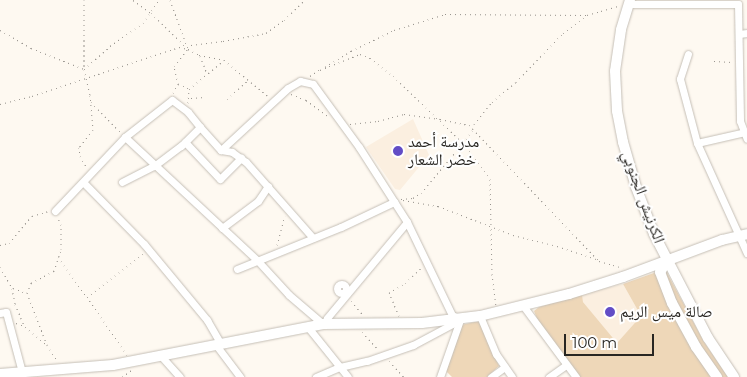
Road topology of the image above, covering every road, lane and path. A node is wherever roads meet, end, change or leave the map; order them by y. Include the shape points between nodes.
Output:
1 (84, 0) edge
2 (133, 0) edge
3 (159, 0) edge
4 (170, 0) edge
5 (305, 0) edge
6 (629, 2) edge
7 (706, 2) edge
8 (738, 2) edge
9 (151, 13) junction
10 (587, 15) junction
11 (0, 30) edge
12 (739, 34) junction
13 (747, 34) edge
14 (188, 49) junction
15 (688, 54) dead end
16 (200, 56) junction
17 (224, 60) junction
18 (714, 61) dead end
19 (740, 62) junction
20 (84, 69) junction
21 (320, 70) junction
22 (207, 73) junction
23 (86, 77) junction
24 (248, 80) junction
25 (300, 81) junction
26 (178, 84) junction
27 (189, 89) junction
28 (290, 93) dead end
29 (190, 98) junction
30 (205, 98) dead end
31 (227, 99) dead end
32 (277, 99) junction
33 (172, 100) junction
34 (90, 101) junction
35 (0, 104) edge
36 (186, 111) junction
37 (330, 117) dead end
38 (440, 118) junction
39 (342, 124) junction
40 (200, 128) junction
41 (473, 130) junction
42 (746, 135) edge
43 (125, 137) junction
44 (186, 142) junction
45 (463, 142) junction
46 (697, 143) junction
47 (222, 150) junction
48 (241, 158) junction
49 (154, 166) junction
50 (91, 172) junction
51 (122, 182) dead end
52 (84, 183) junction
53 (268, 186) junction
54 (397, 201) junction
55 (287, 208) junction
56 (55, 211) junction
57 (407, 222) junction
58 (491, 227) junction
59 (222, 228) junction
60 (743, 235) edge
61 (313, 238) junction
62 (0, 245) edge
63 (149, 250) junction
64 (276, 252) junction
65 (747, 253) edge
66 (58, 257) junction
67 (257, 260) junction
68 (600, 260) junction
69 (667, 262) junction
70 (427, 263) junction
71 (0, 267) edge
72 (237, 268) dead end
73 (629, 269) dead end
74 (12, 288) junction
75 (27, 293) junction
76 (345, 294) junction
77 (87, 297) junction
78 (524, 307) junction
79 (0, 313) edge
80 (497, 313) junction
81 (480, 316) junction
82 (461, 320) junction
83 (370, 323) junction
84 (402, 323) junction
85 (324, 324) junction
86 (307, 326) junction
87 (218, 344) junction
88 (47, 345) junction
89 (161, 356) junction
90 (132, 362) junction
91 (566, 365) junction
92 (340, 367) junction
93 (505, 367) junction
94 (63, 369) junction
95 (22, 372) junction
96 (0, 374) edge
97 (441, 374) edge
98 (180, 377) edge
99 (240, 377) edge
100 (316, 377) edge
101 (348, 377) edge
102 (450, 377) edge
103 (491, 377) edge
104 (512, 377) edge
105 (549, 377) edge
106 (576, 377) edge
107 (717, 377) edge
108 (734, 377) edge

1 - 20 path
2 - 9 path
3 - 9 path
4 - 14 path
5 - 14 path via 266,32 223,42 191,45
6 - 7 street
6 - 10 path
6 - 69 street, الكرنيش الجنوبي via 617,52 617,111 636,187
7 - 8 street
8 - 12 street
9 - 14 path
9 - 20 path via 143,23
10 - 21 path via 445,14 394,30
10 - 41 path via 563,33 492,102 474,124
11 - 20 path via 31,48
12 - 13 street
12 - 19 street
14 - 16 path
14 - 23 path via 179,47
14 - 26 path via 174,66
15 - 46 street via 680,79
16 - 17 path
16 - 22 path
17 - 22 path
17 - 24 path
18 - 19 path
19 - 42 street via 740,122
20 - 23 path
21 - 25 path
21 - 38 path via 360,54 393,76
22 - 27 path
23 - 34 path
23 - 35 path
24 - 31 path
24 - 32 path
25 - 32 street
25 - 39 street via 313,84
26 - 27 path
26 - 33 path
27 - 29 path
28 - 37 path
29 - 30 path
29 - 36 path
32 - 47 street
33 - 36 street
33 - 43 street
34 - 43 path
34 - 50 path via 93,130 79,146 83,162
36 - 40 street
38 - 39 path via 404,114 378,121
38 - 41 path
38 - 45 path
39 - 54 street
40 - 44 street
40 - 47 street
41 - 45 path
41 - 68 path
42 - 46 street
43 - 49 street
43 - 50 street
44 - 48 street via 220,179
44 - 49 street
45 - 54 path via 420,193
45 - 58 path via 490,179
46 - 60 street
47 - 48 street
48 - 53 street
49 - 51 street
49 - 59 street
50 - 52 street
52 - 56 street
52 - 63 street
53 - 55 street
53 - 59 street via 258,201
54 - 57 street
54 - 58 path via 438,206
54 - 61 street
55 - 61 street
55 - 64 path
56 - 62 path via 32,216 9,243
56 - 66 path via 61,225
57 - 70 street
57 - 76 street
58 - 68 path
58 - 80 path
59 - 67 street
60 - 65 street
60 - 69 street
61 - 64 street
63 - 77 path
63 - 87 street via 207,320
64 - 67 street
66 - 75 path via 54,271 30,283
66 - 77 path
67 - 72 street
67 - 85 street via 289,295
68 - 73 path
69 - 78 street
69 - 107 street via 660,272 672,303
69 - 108 street, الكرنيش الجنوبي via 708,338
70 - 82 street via 452,314
70 - 84 path via 389,293
71 - 74 path
74 - 75 path
74 - 88 path via 24,327
75 - 88 path
76 - 83 path
76 - 85 street
77 - 90 path
78 - 80 street
78 - 91 street
79 - 95 street via 6,312
80 - 81 street
81 - 82 street
81 - 93 street
82 - 84 street
82 - 92 street via 413,345
82 - 97 street
83 - 84 street
83 - 85 street
85 - 86 street
86 - 87 street
86 - 92 street
87 - 89 street
87 - 99 street
88 - 94 path
89 - 90 street
89 - 98 street
90 - 94 street
91 - 105 street
91 - 106 street
92 - 100 street
92 - 101 street
93 - 103 street
93 - 104 street
94 - 95 street
95 - 96 street
97 - 102 street

